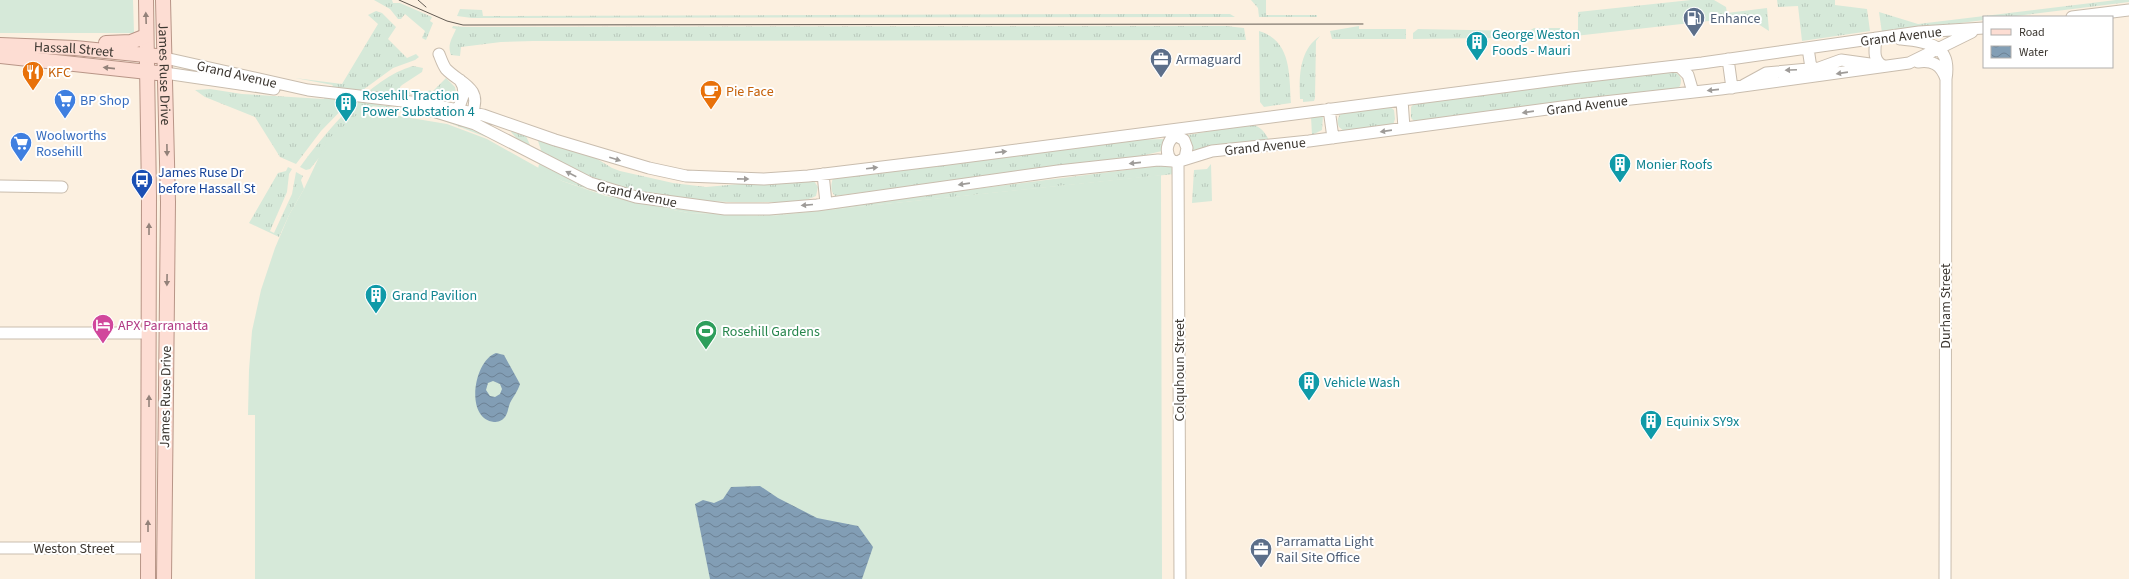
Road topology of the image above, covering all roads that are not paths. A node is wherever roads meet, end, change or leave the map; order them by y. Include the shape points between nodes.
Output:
1 (146, 0) edge
2 (163, 0) edge
3 (2129, 10) edge
4 (2080, 16) edge
5 (1983, 28) edge
6 (1983, 28) edge
7 (146, 36) junction
8 (1880, 38) junction
9 (1958, 38) junction
10 (0, 45) edge
11 (54, 47) junction
12 (1808, 48) junction
13 (1938, 49) junction
14 (439, 54) dead end
15 (147, 55) junction
16 (0, 56) edge
17 (165, 58) junction
18 (1728, 59) junction
19 (1909, 63) junction
20 (1679, 66) junction
21 (1886, 66) junction
22 (1948, 67) junction
23 (147, 72) junction
24 (165, 73) junction
25 (1812, 73) junction
26 (1946, 79) junction
27 (460, 80) junction
28 (1736, 87) junction
29 (308, 90) junction
30 (1693, 92) junction
31 (1402, 100) junction
32 (1329, 109) junction
33 (472, 113) junction
34 (461, 115) junction
35 (496, 119) junction
36 (1247, 120) junction
37 (1404, 128) junction
38 (1175, 135) junction
39 (1118, 137) junction
40 (1332, 138) junction
41 (531, 153) junction
42 (1178, 161) junction
43 (823, 174) junction
44 (0, 186) edge
45 (62, 187) dead end
46 (826, 203) junction
47 (0, 333) edge
48 (149, 333) junction
49 (0, 548) edge
50 (148, 548) junction
51 (148, 579) edge
52 (164, 579) edge
53 (1180, 579) edge
54 (1945, 579) edge

7 -> 1 main road, James Ruse Drive
2 - 17 main road, James Ruse Drive
3 - 4 street
5 - 9 street, Grand Avenue
6 - 8 street, Grand Avenue
7 - 11 main road via 128,42 71,42
7 - 15 main road, James Ruse Drive
8 - 12 street, Grand Avenue
8 - 13 street via 1918,41
8 - 21 street via 1876,57 1879,63
9 - 13 street, Grand Avenue
9 - 22 street, Durham Street via 1951,47
10 - 11 main road, Hassall Street
11 - 15 main road, Hassall Street
12 - 18 street, Grand Avenue
12 - 25 street
13 - 19 street, Grand Avenue
13 - 22 street via 1946,57
14 - 27 street via 447,70
15 - 17 main road, Hassall Street
15 - 23 main road, James Ruse Drive
23 -> 16 main road, Hassall Street
17 - 24 main road, James Ruse Drive
17 - 29 street, Grand Avenue
18 - 20 street, Grand Avenue
18 - 28 street
19 - 21 street, Grand Avenue
19 - 26 street via 1932,62 1940,68
20 - 30 street via 1688,75
20 - 31 street, Grand Avenue
21 -> 25 street, Grand Avenue
22 - 26 street, Durham Street
23 - 24 main road, Hassall Street
48 -> 23 main road, James Ruse Drive
24 - 29 street, Grand Avenue via 268,88
24 -> 52 main road, James Ruse Drive via 168,202
25 -> 28 street, Grand Avenue
26 - 54 street, Durham Street
27 - 33 street via 473,93 475,101
27 - 34 street via 464,93
28 -> 30 street, Grand Avenue
29 - 34 street, Grand Avenue via 380,99
30 -> 37 street, Grand Avenue
31 - 32 street, Grand Avenue
31 - 37 street
32 - 36 street, Grand Avenue
32 - 40 street
33 - 34 street
33 - 35 street, Grand Avenue
34 - 41 street, Grand Avenue
35 - 41 street via 530,136 534,142
35 -> 43 street, Grand Avenue via 617,160 686,176 764,179
36 - 38 street, Grand Avenue
36 - 39 street, Grand Avenue
37 -> 40 street, Grand Avenue
38 - 39 street, Grand Avenue
38 - 42 street via 1167,147 1168,155
38 - 42 street via 1187,145 1187,154
43 -> 39 street, Grand Avenue
40 - 42 street, Grand Avenue via 1212,152
46 -> 41 street, Grand Avenue via 769,209 725,209 659,201 590,183
42 -> 46 street, Grand Avenue via 1158,160 1058,171
42 - 53 street, Colquhoun Street
43 - 46 street
44 - 45 street
47 - 48 street
50 -> 48 main road, James Ruse Drive
49 - 50 street, Weston Street
50 - 51 main road, James Ruse Drive

